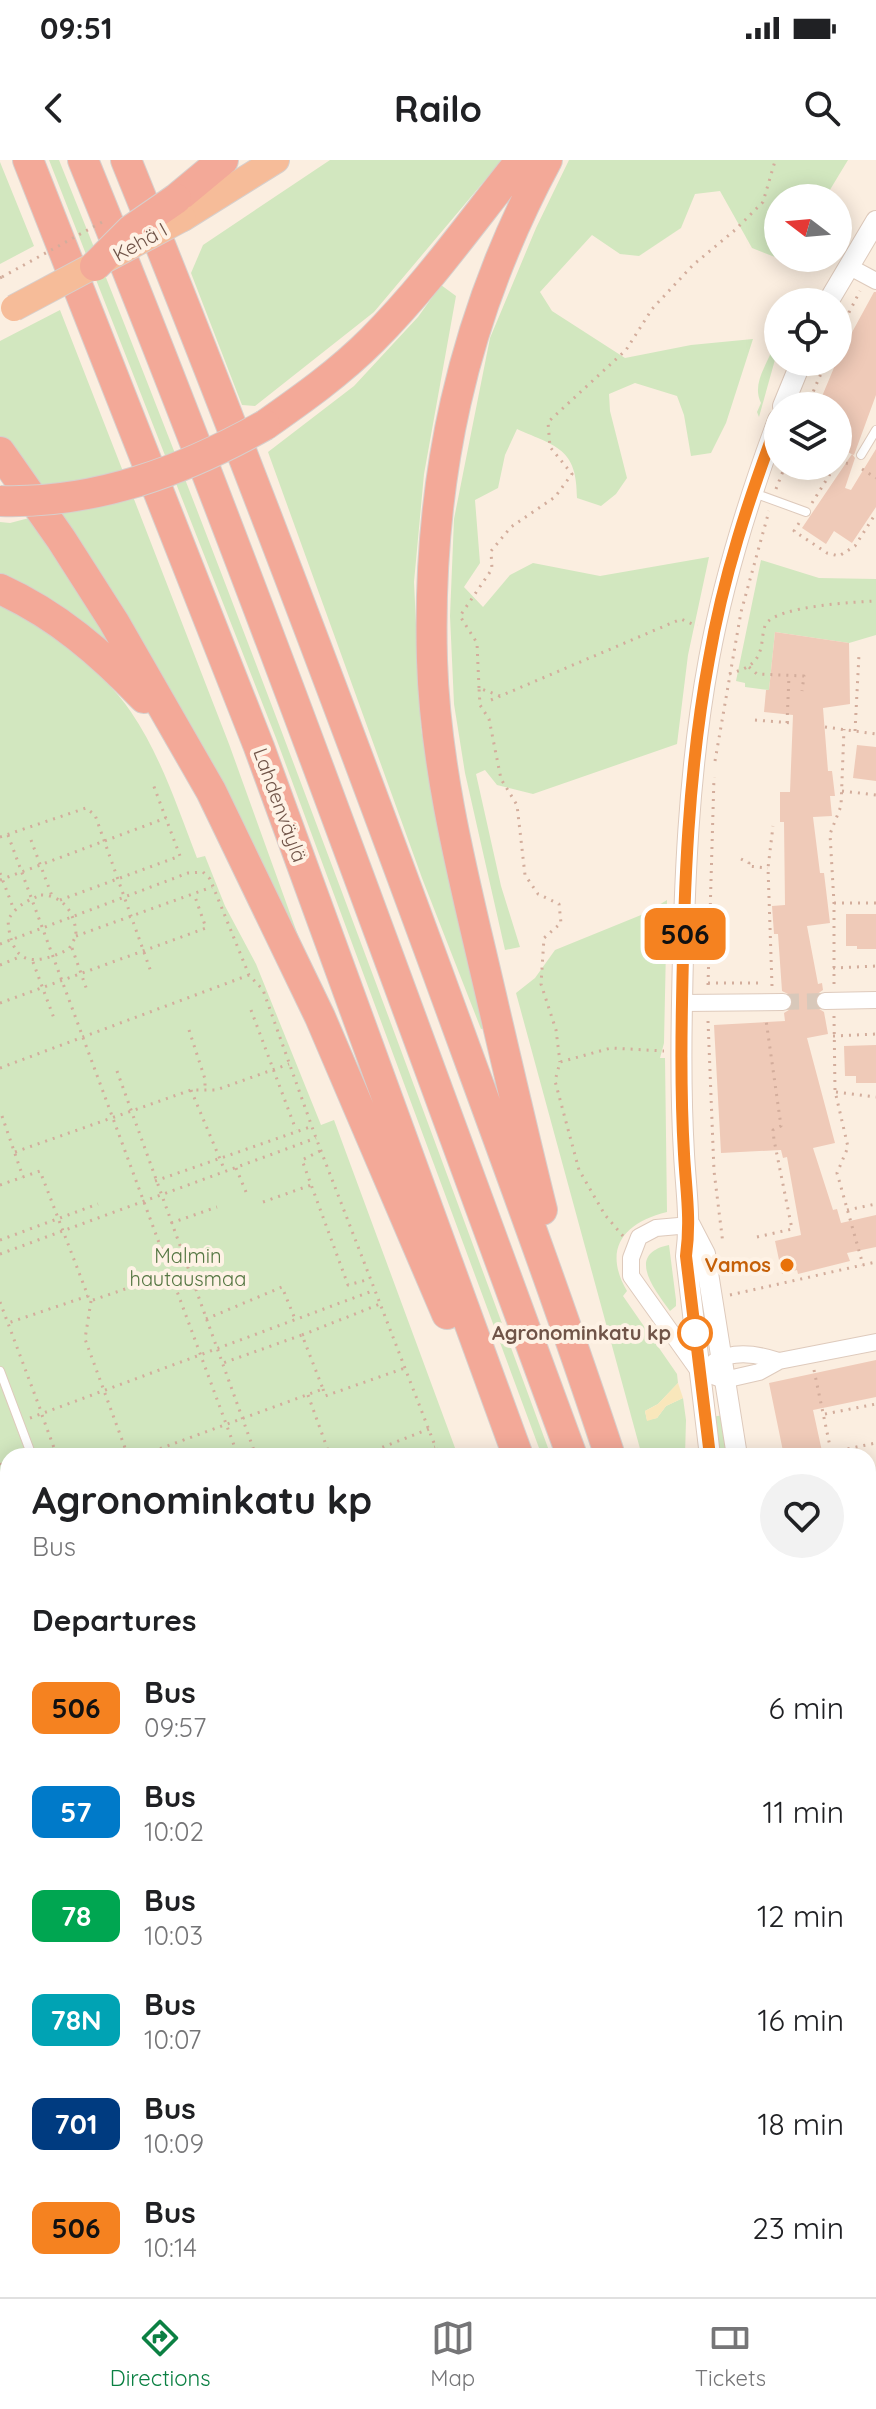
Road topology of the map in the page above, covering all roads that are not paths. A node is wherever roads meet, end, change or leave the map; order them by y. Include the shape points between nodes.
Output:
1 (28, 160) edge
2 (83, 160) edge
3 (126, 160) edge
4 (223, 160) edge
5 (276, 160) edge
6 (521, 160) edge
7 (547, 160) edge
8 (180, 209) junction
9 (876, 221) edge
10 (852, 260) edge
11 (95, 266) joint
12 (852, 270) edge
13 (868, 285) edge
14 (7, 311) edge
15 (876, 430) edge
16 (0, 452) edge
17 (861, 455) dead end
18 (764, 459) edge
19 (752, 493) junction
20 (0, 501) edge
21 (806, 512) road end
22 (0, 589) edge
23 (211, 791) junction
24 (876, 1000) edge
25 (774, 1001) tunnel mouth
26 (830, 1001) tunnel mouth
27 (682, 1003) junction
28 (690, 1225) junction
29 (876, 1342) edge
30 (575, 1352) junction
31 (720, 1358) junction
32 (779, 1361) junction
33 (0, 1371) edge
34 (699, 1371) junction
35 (724, 1380) junction
36 (29, 1448) edge
37 (512, 1448) edge
38 (513, 1448) edge
39 (569, 1448) edge
40 (607, 1448) edge
41 (709, 1448) edge
42 (736, 1448) edge

1 - 38 highway, Lahdenväylä via 259,747
2 - 39 highway via 303,726
3 - 30 highway via 283,558
4 - 8 highway
5 - 8 highway, Kehä I
6 - 20 highway, bridge via 371,341 265,425 218,451 125,486 58,499
7 - 30 highway via 488,289 454,404 434,527 432,663 462,872
8 - 11 highway, bridge via 131,230
9 - 10 street
11 - 14 highway, Kehä I, bridge
12 - 13 street
15 - 17 lane
16 - 23 highway via 114,622
18 - 19 street
19 - 21 lane
19 - 27 street via 720,606 702,701 690,805
22 - 23 highway via 95,648 146,699
23 - 37 highway via 320,1017 427,1269
24 - 26 street
25 - 27 street
27 - 28 street
28 - 31 street via 705,1254
28 - 34 street via 686,1256
28 - 34 street via 639,1237 631,1276
29 - 32 street
30 - 40 highway
31 - 32 street via 757,1354
31 - 34 street
31 - 35 street
32 - 35 street
33 - 36 lane
34 - 35 street
34 - 41 street
35 - 42 street

